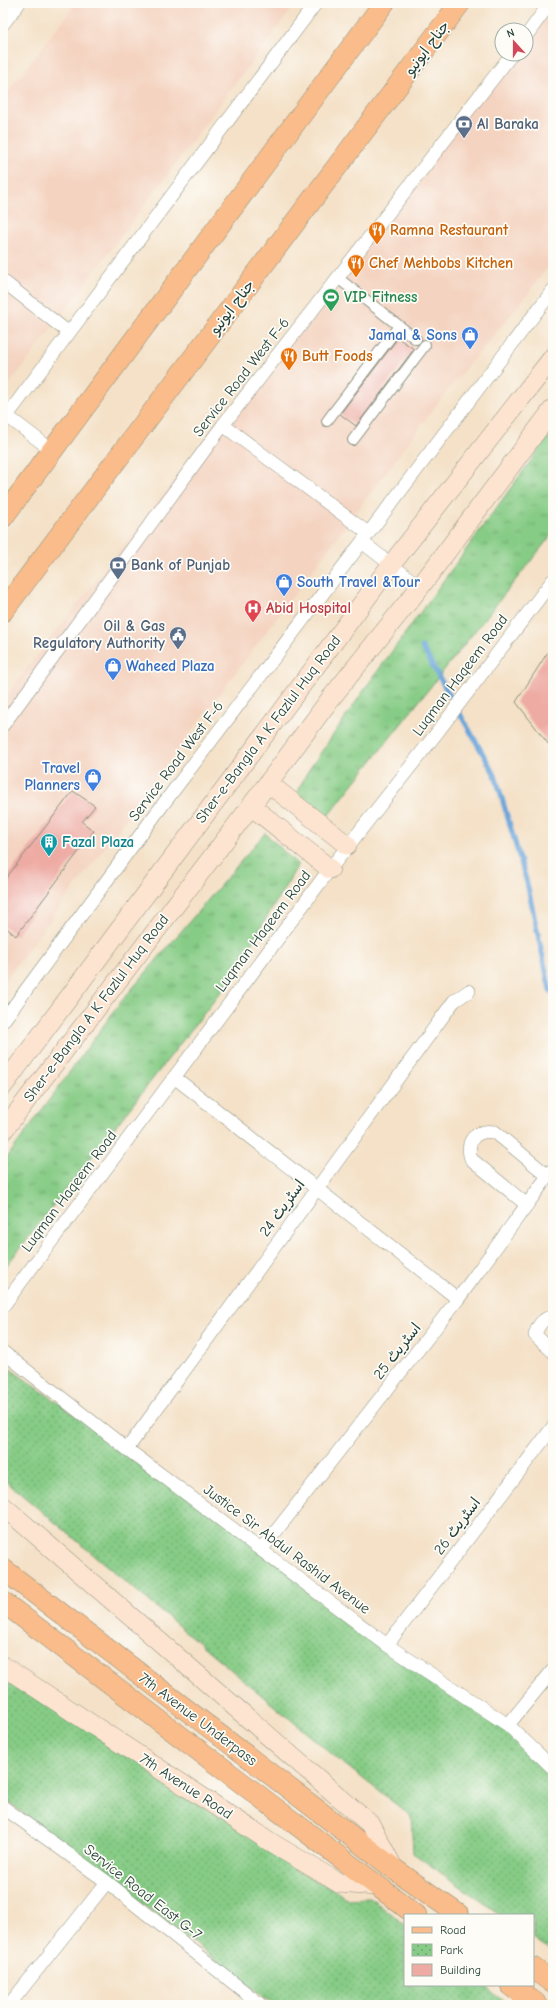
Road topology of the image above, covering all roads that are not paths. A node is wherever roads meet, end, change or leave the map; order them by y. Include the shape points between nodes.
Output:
1 (19, 3) edge
2 (316, 3) edge
3 (384, 3) edge
4 (460, 3) edge
5 (550, 3) edge
6 (3, 24) edge
7 (534, 25) edge
8 (506, 62) edge
9 (339, 279) junction
10 (3, 281) edge
11 (553, 290) edge
12 (399, 326) junction
13 (69, 333) junction
14 (553, 357) edge
15 (553, 409) edge
16 (5, 419) edge
17 (327, 421) dead end
18 (223, 425) junction
19 (353, 440) dead end
20 (53, 451) junction
21 (3, 517) edge
22 (365, 538) junction
23 (391, 566) junction
24 (553, 580) edge
25 (420, 587) junction
26 (3, 611) edge
27 (3, 725) edge
28 (268, 783) junction
29 (251, 806) junction
30 (347, 845) junction
31 (330, 869) junction
32 (469, 991) dead end
33 (3, 1021) edge
34 (174, 1076) junction
35 (3, 1086) edge
36 (3, 1131) edge
37 (550, 1172) edge
38 (317, 1187) junction
39 (526, 1205) junction
40 (458, 1299) junction
41 (3, 1306) edge
42 (553, 1316) edge
43 (3, 1352) edge
44 (553, 1352) edge
45 (553, 1427) edge
46 (127, 1449) junction
47 (3, 1506) edge
48 (262, 1549) junction
49 (3, 1569) edge
50 (3, 1602) edge
51 (387, 1645) junction
52 (3, 1666) edge
53 (553, 1670) edge
54 (508, 1725) junction
55 (553, 1768) edge
56 (3, 1807) edge
57 (394, 1869) junction
58 (107, 1882) junction
59 (376, 1886) junction
60 (415, 1914) edge
61 (458, 1914) edge
62 (540, 1971) edge
63 (553, 1983) edge
64 (518, 1993) edge
65 (9, 2005) edge
66 (261, 2005) edge
67 (538, 2005) edge

1 - 6 street
2 - 13 street
3 - 20 main road
4 - 26 main road, جناح ایونیو
5 - 7 street
8 - 9 street, Service Road West F-6
9 - 12 street
9 - 18 street, Service Road West F-6
10 - 13 street
11 - 22 street, Service Road West F-6
12 - 17 street
12 - 19 street via 420,342
13 - 16 street
14 - 23 main road, Sher-e-Bangla A K Fazlul Huq Road
15 - 25 main road, Sher-e-Bangla A K Fazlul Huq Road
16 - 20 street
18 - 22 street
18 - 27 street, Service Road West F-6
20 - 21 main road
22 - 23 street
22 - 33 street, Service Road West F-6
23 - 25 street
23 - 35 main road, Sher-e-Bangla A K Fazlul Huq Road
24 - 30 street, Luqman Haqeem Road via 436,734
25 - 28 main road, Sher-e-Bangla A K Fazlul Huq Road via 331,698
28 - 29 main road, Sher-e-Bangla A K Fazlul Huq Road
28 - 30 main road
29 - 31 main road
29 - 36 main road, Sher-e-Bangla A K Fazlul Huq Road
30 - 31 street, Luqman Haqeem Road
31 - 34 street, Luqman Haqeem Road
32 - 38 street, اسٹریٹ 24 via 454,1000
34 - 38 street
34 - 41 street, Luqman Haqeem Road
37 - 39 street, اسٹریٹ 25
37 - 39 street via 495,1132 484,1130 476,1134 468,1151 471,1159
38 - 40 street
38 - 46 street, اسٹریٹ 24
39 - 40 street, اسٹریٹ 25
40 - 48 street, اسٹریٹ 25
42 - 44 street via 538,1325 535,1335
43 - 46 street, Justice Sir Abdul Rashid Avenue
45 - 51 street, اسٹریٹ 26
46 - 48 street, Justice Sir Abdul Rashid Avenue
47 - 57 main road via 370,1824
48 - 51 street, Justice Sir Abdul Rashid Avenue
49 - 57 main road, 7th Avenue Underpass
50 - 59 main road, 7th Avenue Underpass
51 - 54 street, Justice Sir Abdul Rashid Avenue
52 - 59 main road, 7th Avenue Road via 275,1845 339,1883
53 - 54 street
54 - 55 street, Justice Sir Abdul Rashid Avenue
56 - 58 street, Service Road East G-7
57 - 61 main road, 7th Avenue Underpass
58 - 65 street
58 - 66 street, Service Road East G-7
59 - 60 main road, 7th Avenue Underpass
62 - 63 main road
64 - 67 main road

